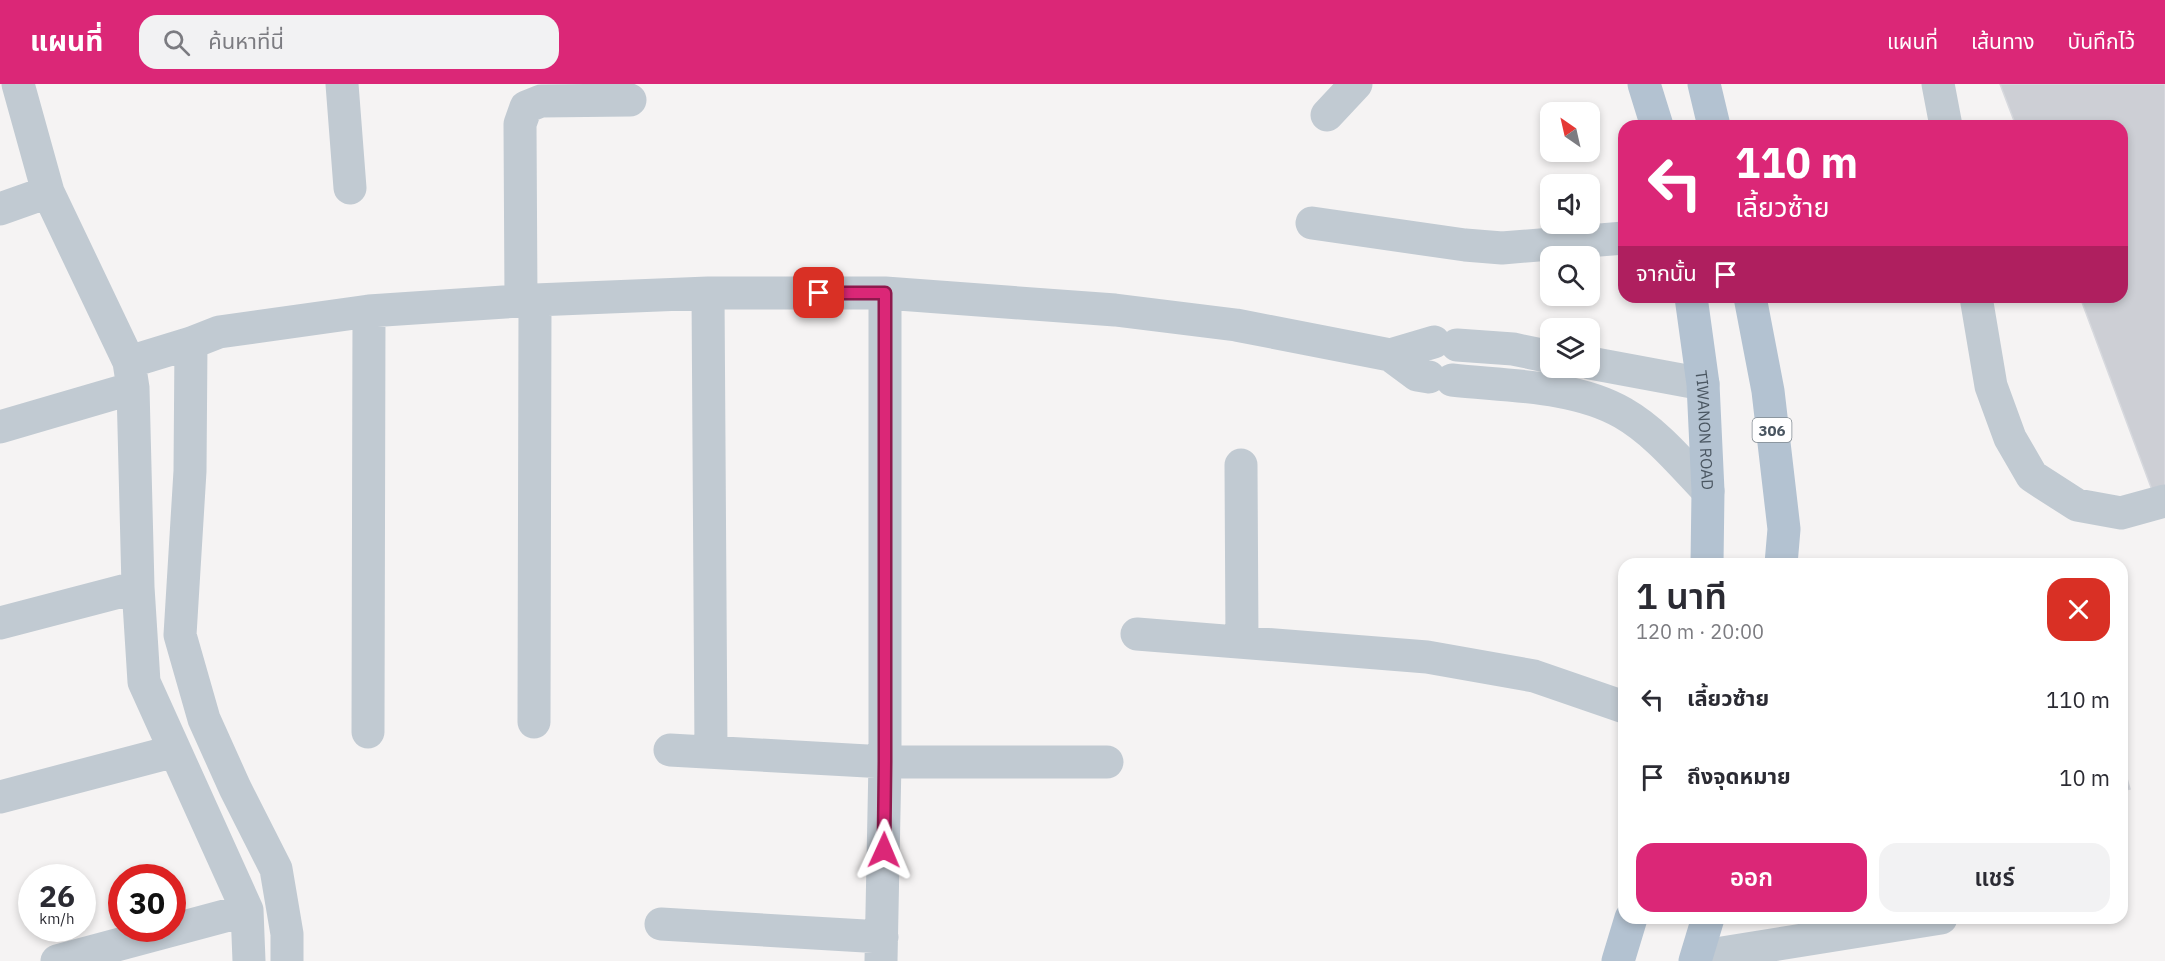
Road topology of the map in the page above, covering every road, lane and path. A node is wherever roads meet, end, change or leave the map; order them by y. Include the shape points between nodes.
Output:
1 (18, 84) edge
2 (342, 84) edge
3 (1356, 84) edge
4 (1644, 84) edge
5 (1704, 84) edge
6 (1938, 84) edge
7 (630, 99) dead end
8 (1327, 115) dead end
9 (1655, 120) edge
10 (1713, 120) edge
11 (1945, 120) edge
12 (350, 188) dead end
13 (48, 192) junction
14 (0, 209) edge
15 (1312, 223) dead end
16 (1618, 238) edge
17 (708, 293) junction
18 (885, 293) junction
19 (528, 300) junction
20 (1692, 303) edge
21 (1751, 303) edge
22 (1977, 303) edge
23 (369, 311) junction
24 (191, 343) junction
25 (1540, 354) edge
26 (1390, 355) junction
27 (1540, 363) edge
28 (1600, 365) edge
29 (131, 375) junction
30 (1703, 384) junction
31 (1530, 389) junction
32 (0, 427) edge
33 (1241, 465) dead end
34 (1708, 491) junction
35 (2165, 501) edge
36 (1707, 558) edge
37 (1782, 558) edge
38 (138, 587) junction
39 (0, 623) edge
40 (1137, 634) dead end
41 (1242, 642) junction
42 (1618, 705) edge
43 (534, 722) dead end
44 (368, 732) dead end
45 (670, 750) dead end
46 (175, 751) junction
47 (711, 752) junction
48 (885, 762) junction
49 (1107, 762) dead end
50 (0, 797) edge
51 (247, 910) junction
52 (661, 924) dead end
53 (1629, 924) edge
54 (1706, 924) edge
55 (1905, 924) edge
56 (881, 949) edge
57 (1696, 959) edge
58 (57, 961) edge
59 (249, 961) edge
60 (286, 961) edge
61 (1618, 961) edge

1 - 13 street
2 - 12 street
3 - 8 street
4 - 9 main road
5 - 10 main road
6 - 11 street
7 - 19 street via 541,100 526,107 520,124
13 - 14 street
13 - 29 street
15 - 16 street via 1502,248
17 - 18 street
17 - 19 street
17 - 47 street
18 - 26 street via 1115,310 1236,325
18 - 48 street
19 - 23 street
19 - 43 street
20 - 30 main road, TIWANON ROAD
21 - 37 main road, 306 via 1768,391 1784,529
22 - 35 street via 1991,386 2010,438 2032,476 2077,505 2121,513
23 - 24 street via 219,332
23 - 44 street
24 - 29 street
24 - 60 street via 190,471 180,636 204,719 276,869 287,933
25 - 26 street via 1445,344
26 - 31 street via 1417,375
27 - 31 street
28 - 30 street
29 - 32 street
29 - 38 street
30 - 34 main road, TIWANON ROAD
31 - 34 street via 1580,395 1623,413 1659,440
33 - 41 street
34 - 36 main road, TIWANON ROAD
38 - 39 street
38 - 46 street via 144,682
40 - 41 street
41 - 42 street via 1426,657 1481,666 1534,676
45 - 47 street
46 - 50 street
46 - 51 street
47 - 48 street
48 - 49 street
48 - 56 street
51 - 58 street
51 - 59 street
52 - 56 street
53 - 61 main road
54 - 57 main road
55 - 57 street

